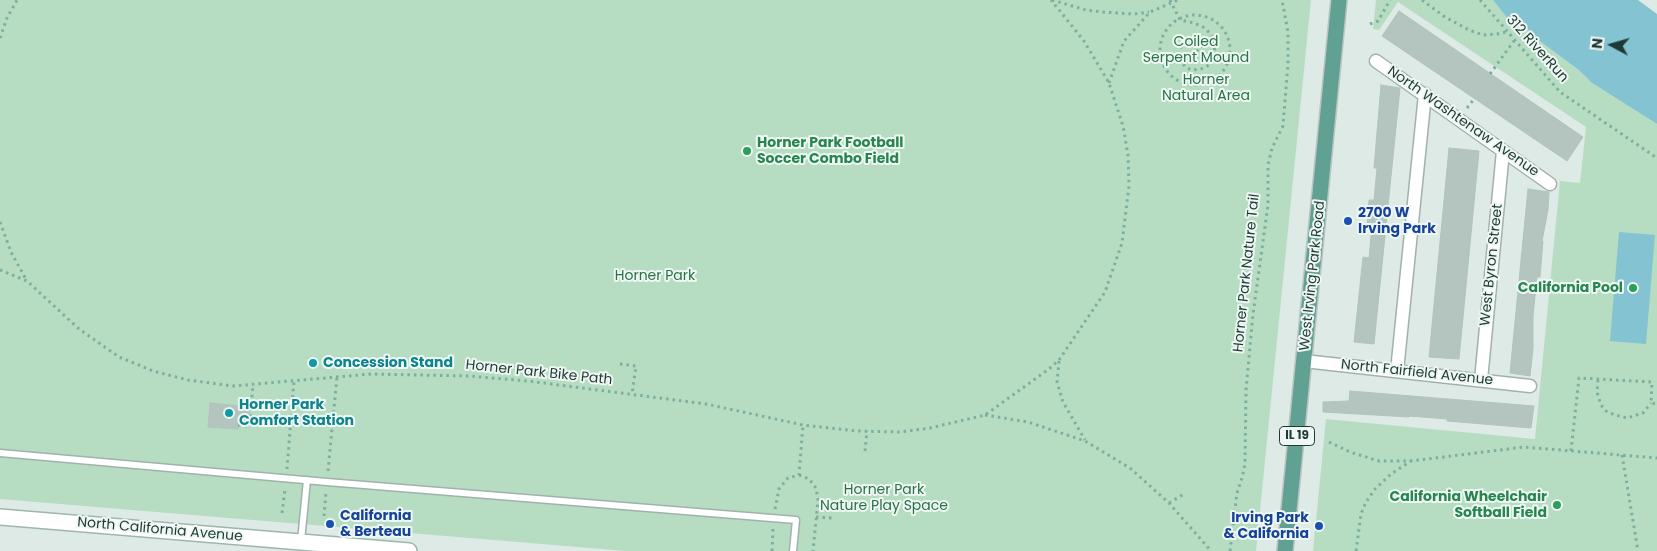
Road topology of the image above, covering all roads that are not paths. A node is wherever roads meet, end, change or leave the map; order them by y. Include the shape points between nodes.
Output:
1 (1339, 0) edge
2 (1376, 61) dead end
3 (1425, 94) junction
4 (1503, 151) junction
5 (1550, 184) dead end
6 (1304, 361) junction
7 (1397, 371) junction
8 (1481, 380) junction
9 (1530, 386) dead end
10 (0, 453) edge
11 (307, 480) junction
12 (0, 517) edge
13 (300, 547) edge
14 (409, 551) edge
15 (793, 551) edge
16 (1285, 551) edge

1 - 6 main road, West Irving Park Road / IL 19
2 - 3 street, North Washtenaw Avenue
3 - 4 street, North Washtenaw Avenue
3 - 7 street
4 - 5 street, North Washtenaw Avenue
4 - 8 street, West Byron Street
6 - 7 street, North Fairfield Avenue
6 - 16 main road, West Irving Park Road / IL 19
7 - 8 street, North Fairfield Avenue
8 - 9 street, North Fairfield Avenue
10 - 11 lane
11 - 13 lane
11 - 15 lane via 796,520
12 - 13 street, North California Avenue
13 - 14 street, North California Avenue

